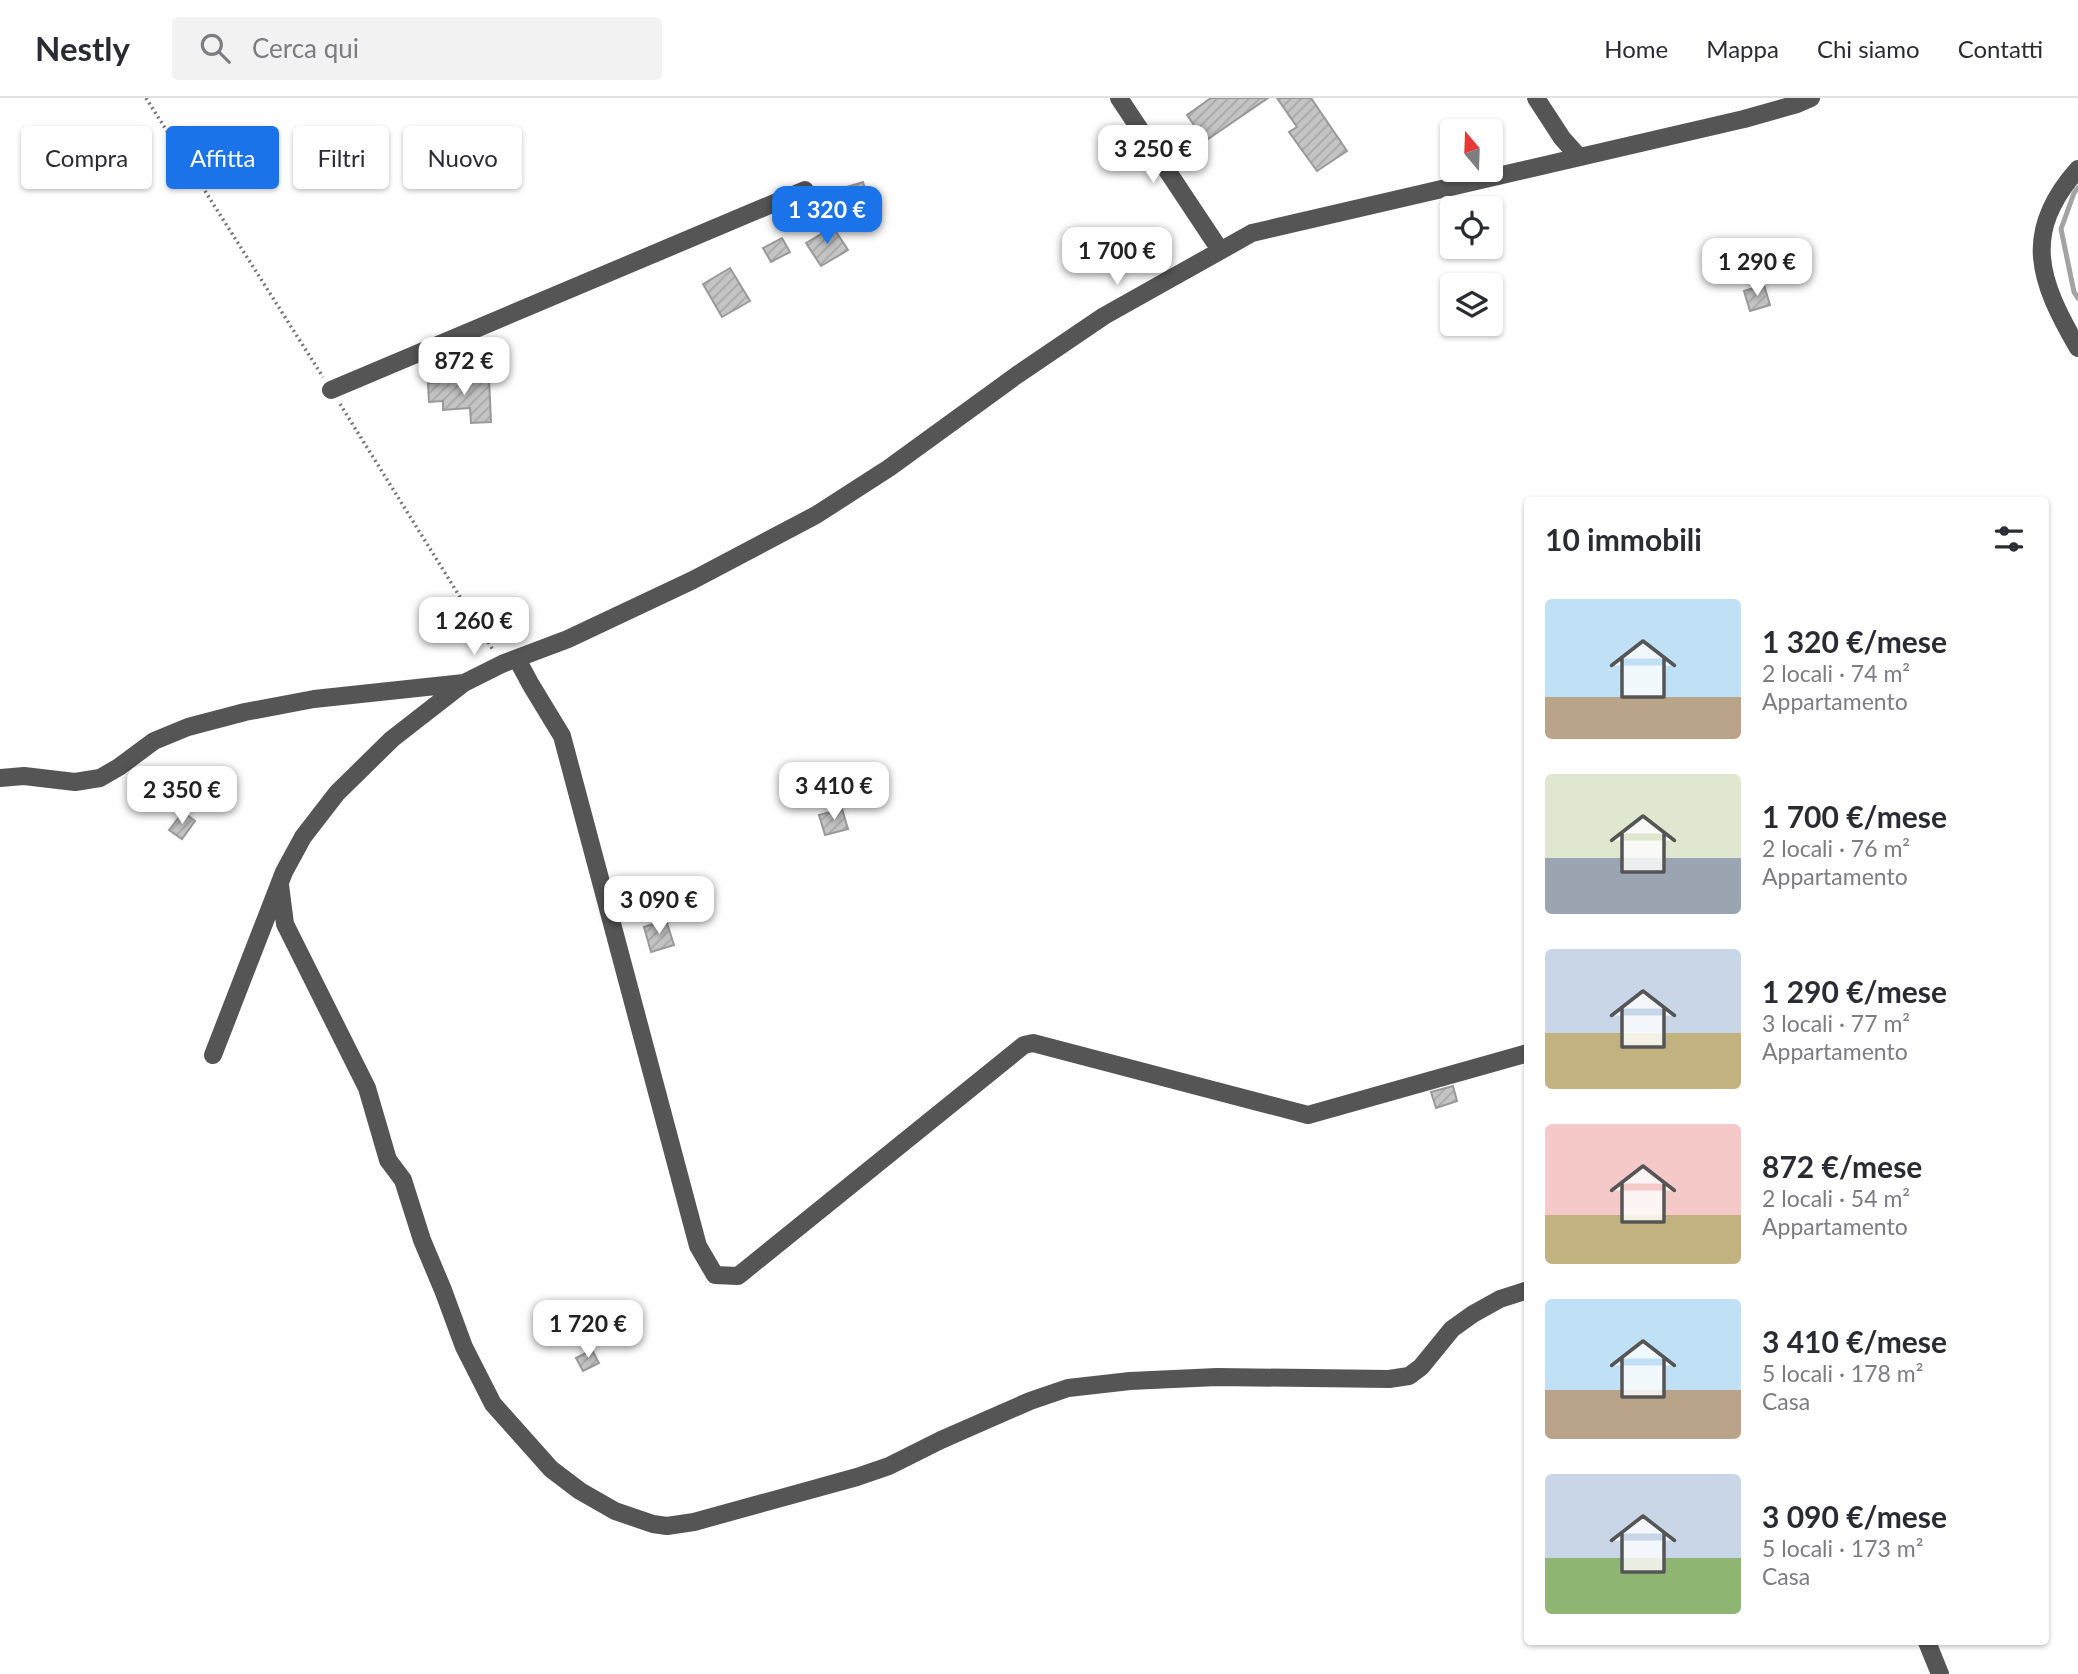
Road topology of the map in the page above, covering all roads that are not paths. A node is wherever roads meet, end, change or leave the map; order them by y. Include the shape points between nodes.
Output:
1 (1119, 98) edge
2 (1536, 98) edge
3 (1811, 98) edge
4 (1579, 157) junction
5 (2078, 169) edge
6 (804, 190) dead end
7 (1220, 250) junction
8 (2078, 348) edge
9 (331, 390) dead end
10 (517, 659) junction
11 (464, 683) junction
12 (0, 778) edge
13 (280, 883) junction
14 (213, 1055) dead end
15 (1524, 1055) edge
16 (1524, 1291) edge
17 (1928, 1645) edge
18 (1940, 1674) edge

1 - 7 street
2 - 4 street
3 - 4 street via 1744,119
4 - 7 street via 1280,225
5 - 8 street via 2050,207 2041,260 2051,297
6 - 9 street
7 - 10 street via 1094,323 816,515 693,580
10 - 11 street
10 - 15 street via 562,736 698,1246 715,1275 738,1276 1024,1045 1033,1043 1308,1115
11 - 12 street via 314,699 245,712 154,741 100,778 75,782
11 - 13 street via 392,739 337,793 303,837
13 - 14 street
13 - 16 street via 285,925 367,1088 388,1160 403,1180 464,1347 493,1404 551,1469 580,1491 615,1511 653,1524 694,1522 857,1477 1068,1388 1217,1377 1409,1376 1452,1329 1500,1299
17 - 18 street

